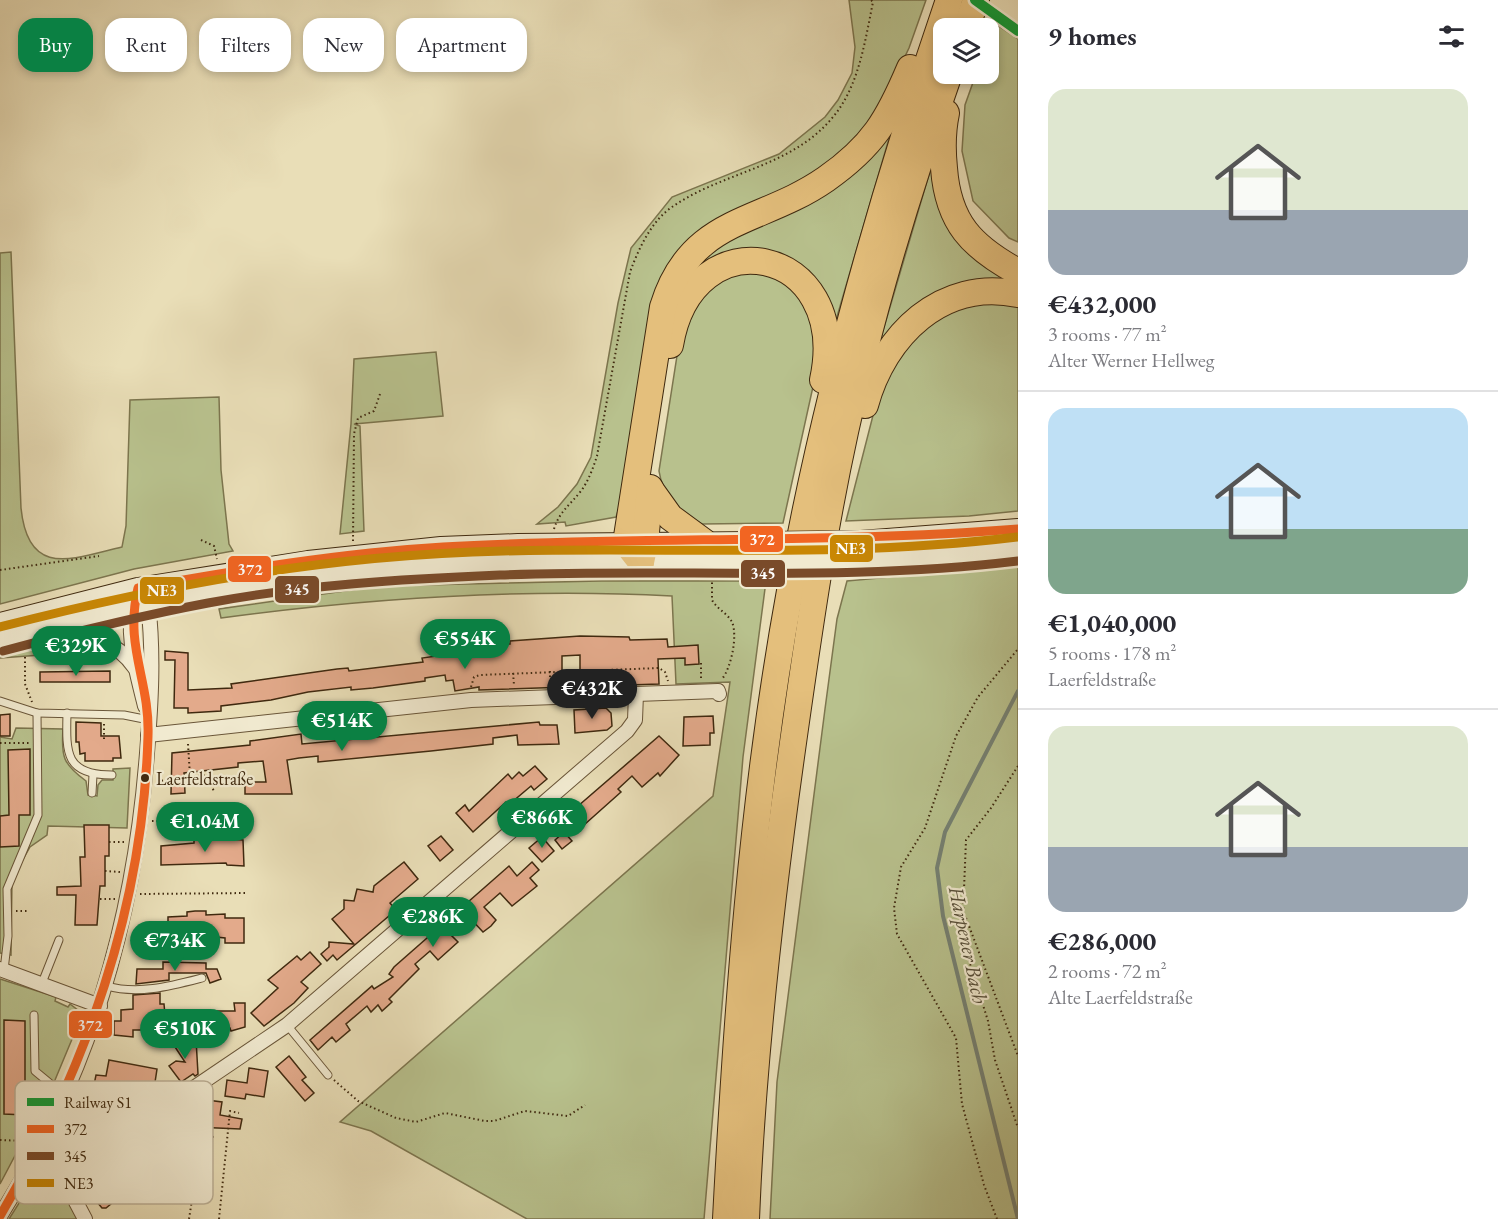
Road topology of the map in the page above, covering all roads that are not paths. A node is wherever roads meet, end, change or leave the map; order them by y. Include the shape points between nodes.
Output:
1 (938, 0) edge
2 (949, 0) edge
3 (976, 0) edge
4 (970, 18) edge
5 (945, 84) edge
6 (955, 84) edge
7 (1018, 272) edge
8 (1018, 294) edge
9 (814, 479) junction
10 (650, 489) junction
11 (1018, 529) edge
12 (637, 549) junction
13 (1012, 552) edge
14 (709, 553) junction
15 (814, 592) junction
16 (139, 600) junction
17 (0, 623) edge
18 (46, 627) junction
19 (0, 639) edge
20 (136, 669) junction
21 (716, 693) road end
22 (636, 694) junction
23 (0, 700) edge
24 (37, 713) junction
25 (67, 713) junction
26 (149, 720) junction
27 (148, 735) junction
28 (93, 775) junction
29 (112, 775) dead end
30 (92, 793) dead end
31 (59, 940) dead end
32 (2, 969) edge
33 (202, 978) dead end
34 (42, 983) junction
35 (106, 986) junction
36 (100, 1006) junction
37 (34, 1015) dead end
38 (287, 1025) junction
39 (328, 1075) dead end
40 (45, 1081) edge
41 (71, 1081) edge
42 (204, 1081) edge
43 (15, 1190) edge
44 (76, 1204) edge
45 (0, 1216) edge
46 (85, 1219) edge
47 (726, 1219) edge
48 (746, 1219) edge

1 - 12 highway via 893,109 878,134 841,168 810,189 713,234 678,272 663,308
2 - 9 highway via 866,266
3 - 4 highway
5 - 15 highway via 916,168 861,360
6 - 7 highway via 942,141 949,200 957,221 972,240
8 - 15 highway via 984,291 952,297 924,313 897,340 866,398 831,561
9 - 10 highway via 811,436 826,364 827,339 822,318 812,293 794,273 765,261 747,260 716,269 705,277 676,321 650,468
9 - 47 highway via 790,590 757,831 733,1080
10 - 12 highway
10 - 14 highway via 670,517
11 - 14 main road, bridge via 861,541 762,542
12 - 14 main road
12 - 16 main road via 356,572
12 - 16 main road via 441,547 220,574
13 - 14 main road, bridge via 758,564
15 - 48 highway via 771,897
16 - 17 main road
16 - 18 main road
16 - 20 street via 131,631
16 - 26 street via 153,657
18 - 19 main road
18 - 20 street via 105,640 117,647
20 - 26 street
21 - 22 street
22 - 27 street via 471,700
22 - 38 street via 635,720 627,731
23 - 24 lane
24 - 25 lane
24 - 32 lane via 39,815 7,889 8,936
25 - 26 lane
25 - 28 lane via 66,749 74,765
26 - 27 street
27 - 35 street via 130,895
28 - 29 lane
28 - 30 lane
31 - 34 lane
32 - 34 street
33 - 35 lane via 165,988 121,990
34 - 36 street
35 - 36 street
36 - 41 street
37 - 40 lane via 35,1071
38 - 39 lane
38 - 42 street
43 - 45 street
44 - 46 street

